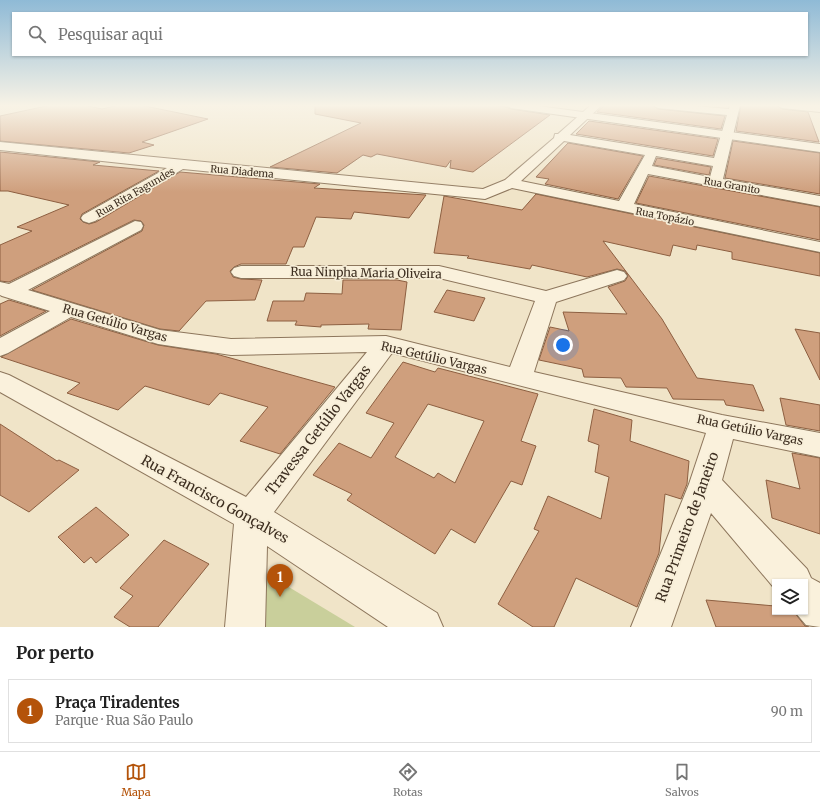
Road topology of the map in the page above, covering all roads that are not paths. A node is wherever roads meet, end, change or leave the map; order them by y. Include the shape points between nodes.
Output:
1 (562, 134) edge
2 (726, 134) edge
3 (728, 134) edge
4 (559, 137) junction
5 (0, 146) edge
6 (820, 148) edge
7 (652, 152) junction
8 (721, 163) junction
9 (180, 165) junction
10 (644, 169) junction
11 (716, 182) junction
12 (510, 183) junction
13 (820, 201) edge
14 (624, 207) junction
15 (89, 218) dead end
16 (134, 226) dead end
17 (820, 247) edge
18 (241, 272) dead end
19 (617, 276) dead end
20 (5, 290) edge
21 (547, 298) junction
22 (67, 310) junction
23 (386, 344) junction
24 (0, 348) edge
25 (519, 378) junction
26 (0, 381) edge
27 (722, 426) junction
28 (820, 445) edge
29 (705, 484) junction
30 (251, 516) junction
31 (791, 579) edge
32 (808, 598) edge
33 (820, 611) edge
34 (245, 627) edge
35 (423, 627) edge
36 (651, 627) edge

1 - 4 street
2 - 8 street
3 - 6 street
4 - 7 street
4 - 12 street
5 - 9 street, Rua Diadema
7 - 8 street
7 - 10 street
8 - 11 street
9 - 12 street, Rua Diadema via 485,194
9 - 15 street, Rua Rita Fagundes
10 - 11 street, Rua Granito
10 - 14 street
11 - 13 street, Rua Granito
12 - 14 street, Rua Topázio
14 - 17 street, Rua Topázio
16 - 20 street
18 - 21 street, Rua Ninpha Maria Oliveira via 439,272
19 - 21 street
20 - 22 street, Rua Getúlio Vargas
21 - 25 street
22 - 23 street, Rua Getúlio Vargas via 158,337 231,347
22 - 24 street
23 - 25 street, Rua Getúlio Vargas
23 - 30 street, Travessa Getúlio Vargas
25 - 27 street, Rua Getúlio Vargas
26 - 30 street, Rua Francisco Gonçalves
27 - 28 street, Rua Getúlio Vargas
27 - 29 street, Rua Primeiro de Janeiro
29 - 31 street
29 - 36 street, Rua Primeiro de Janeiro
30 - 34 street
30 - 35 street, Rua Francisco Gonçalves
32 - 33 street

